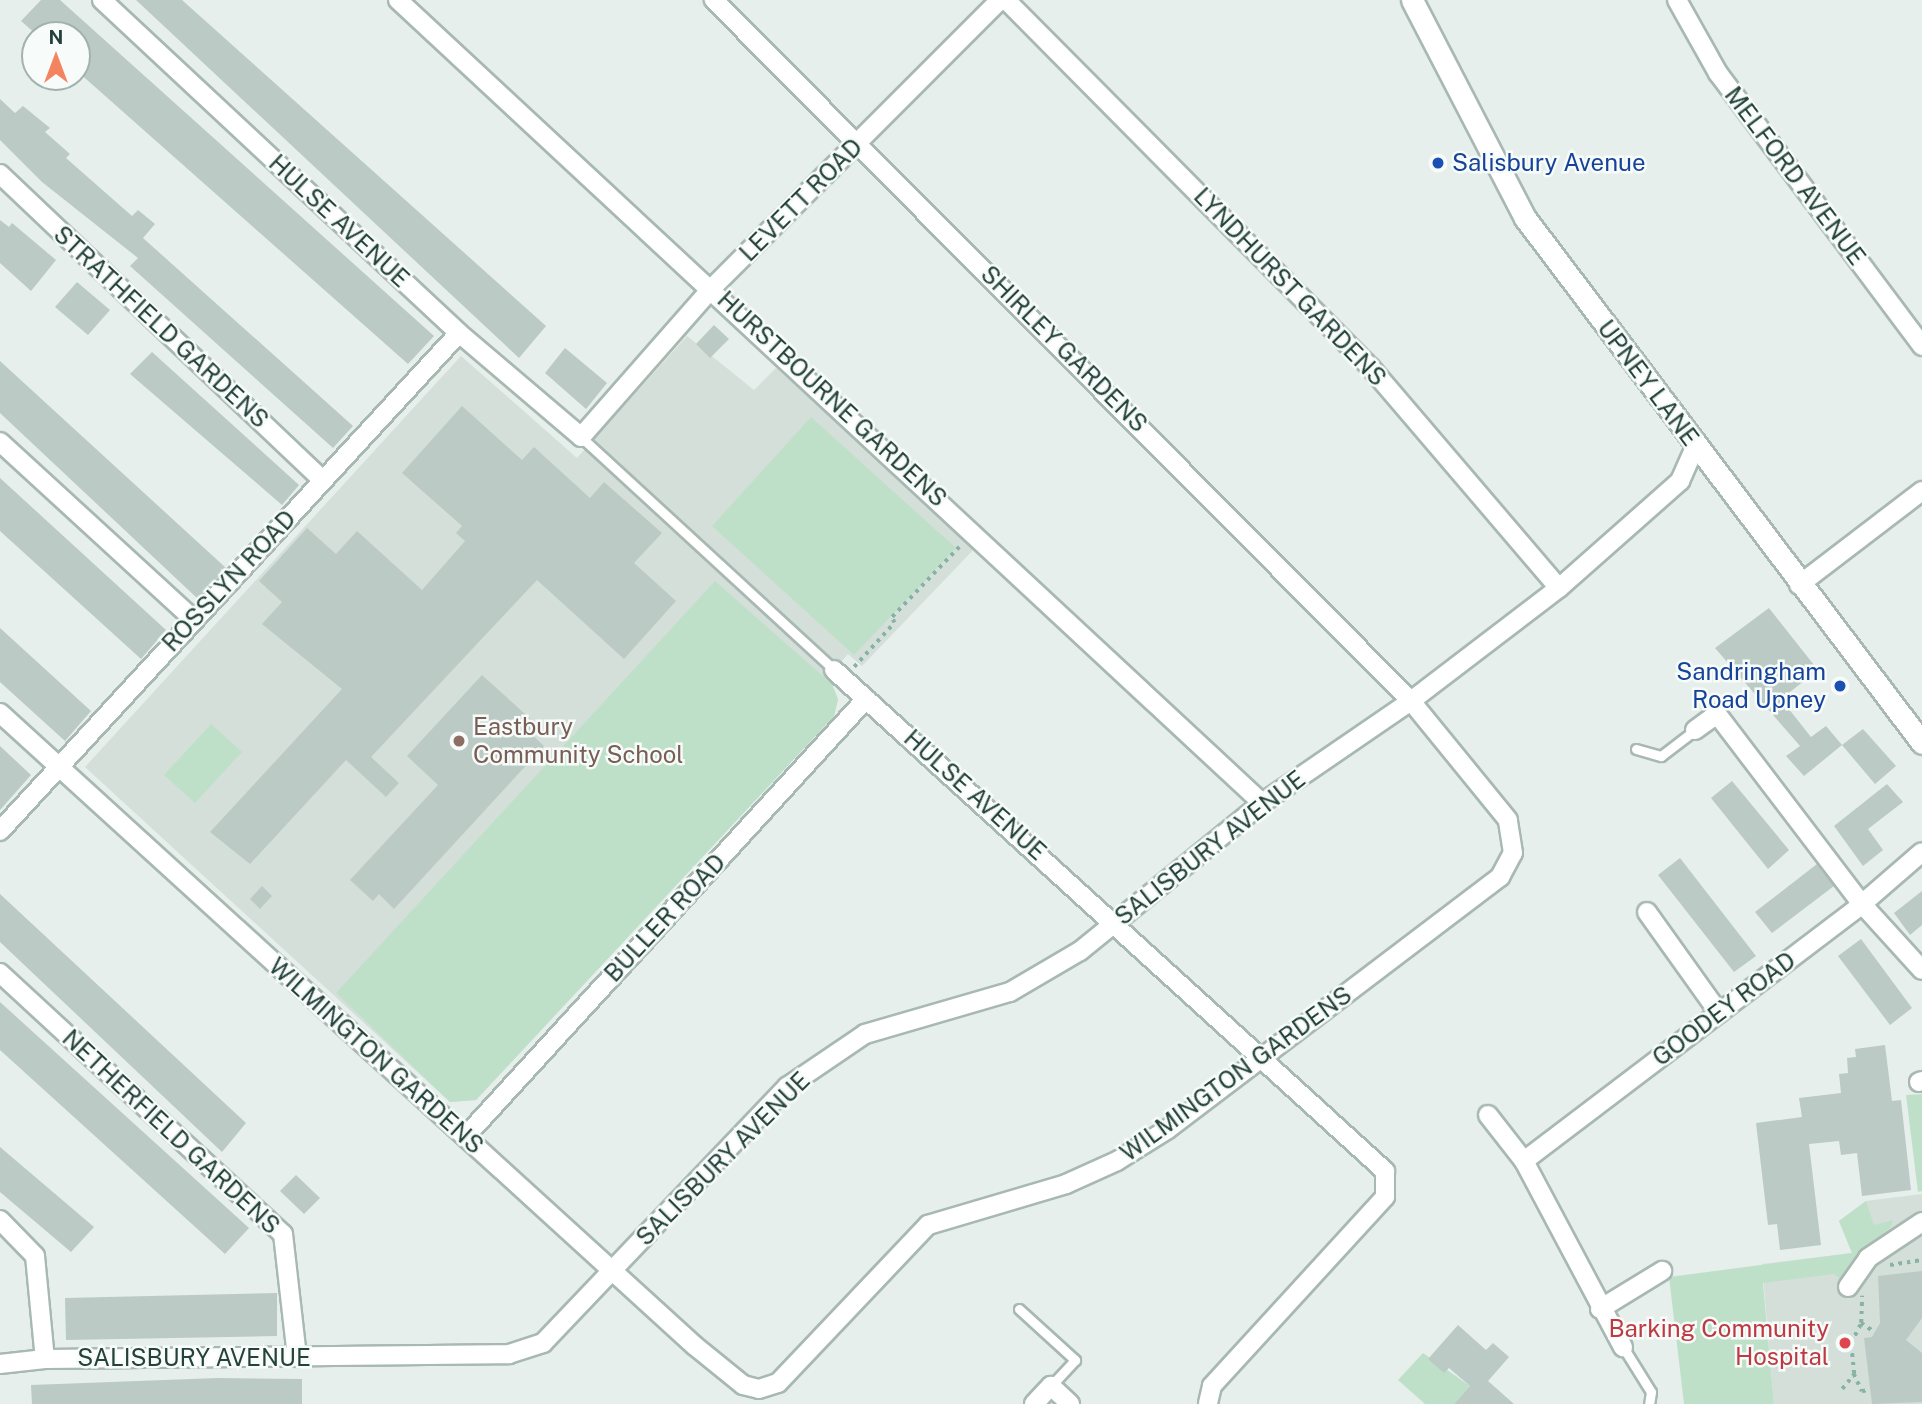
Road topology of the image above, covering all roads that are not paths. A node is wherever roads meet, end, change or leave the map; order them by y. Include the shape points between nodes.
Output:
1 (102, 0) edge
2 (398, 0) edge
3 (714, 0) edge
4 (1000, 0) edge
5 (1006, 0) edge
6 (1412, 0) edge
7 (1677, 0) edge
8 (858, 143) junction
9 (0, 174) edge
10 (712, 288) junction
11 (459, 333) junction
12 (1922, 346) edge
13 (581, 437) junction
14 (0, 442) edge
15 (1695, 447) junction
16 (322, 480) junction
17 (1922, 491) edge
18 (1799, 585) junction
19 (1559, 588) junction
20 (193, 619) junction
21 (839, 674) joint
22 (866, 699) junction
23 (1411, 701) junction
24 (0, 713) edge
25 (1695, 730) joint
26 (1922, 743) edge
27 (1636, 749) dead end
28 (60, 767) junction
29 (1262, 803) junction
30 (0, 831) edge
31 (1922, 852) edge
32 (1862, 904) junction
33 (1647, 912) dead end
34 (1116, 920) junction
35 (1922, 970) edge
36 (0, 973) edge
37 (1719, 1013) junction
38 (1265, 1056) junction
39 (1488, 1115) dead end
40 (465, 1137) junction
41 (1524, 1161) junction
42 (0, 1220) edge
43 (1922, 1222) edge
44 (615, 1269) junction
45 (1662, 1270) dead end
46 (1855, 1288) road end
47 (1019, 1309) dead end
48 (1600, 1309) junction
49 (1623, 1347) joint
50 (297, 1357) junction
51 (45, 1359) junction
52 (0, 1364) edge
53 (1051, 1386) junction
54 (763, 1397) edge
55 (1034, 1404) edge
56 (1070, 1404) edge
57 (1208, 1404) edge
58 (1648, 1404) edge

1 - 11 street, HULSE AVENUE
2 - 10 street, HURSTBOURNE GARDENS
3 - 8 street, SHIRLEY GARDENS
4 - 8 street, LEVETT ROAD
5 - 19 street, LYNDHURST GARDENS via 1371,368
6 - 15 street, UPNEY LANE via 1525,218
7 - 12 street, MELFORD AVENUE via 1718,73
8 - 10 street, LEVETT ROAD
8 - 23 street, SHIRLEY GARDENS
9 - 16 street, STRATHFIELD GARDENS
10 - 13 street, LEVETT ROAD
10 - 29 street, HURSTBOURNE GARDENS
11 - 13 street, HULSE AVENUE
11 - 16 street, ROSSLYN ROAD
13 - 21 lane
14 - 20 street
15 - 18 street, UPNEY LANE
15 - 19 street, SALISBURY AVENUE via 1680,481
16 - 20 street, ROSSLYN ROAD
17 - 18 street
18 - 26 street, UPNEY LANE
19 - 23 street, SALISBURY AVENUE
20 - 28 street, ROSSLYN ROAD
21 - 22 street, HULSE AVENUE
22 - 34 street, HULSE AVENUE
22 - 40 street, BULLER ROAD
23 - 29 street, SALISBURY AVENUE
23 - 38 street, WILMINGTON GARDENS via 1508,820 1513,853 1500,877
24 - 28 street, WILMINGTON GARDENS
25 - 27 lane via 1661,757
25 - 32 street via 1717,714
28 - 30 street, ROSSLYN ROAD
28 - 40 street, WILMINGTON GARDENS
29 - 34 street, SALISBURY AVENUE
31 - 32 street, GOODEY ROAD
32 - 35 street
32 - 37 street, GOODEY ROAD
33 - 37 street
34 - 38 street, HULSE AVENUE
34 - 44 street, SALISBURY AVENUE via 1080,951 1010,992 865,1034 835,1050 787,1087
36 - 50 street, NETHERFIELD GARDENS via 283,1234
37 - 41 street, GOODEY ROAD
38 - 54 street, WILMINGTON GARDENS via 1117,1161 1066,1184 928,1225
38 - 57 street, HULSE AVENUE via 1378,1162 1387,1185 1385,1197 1212,1386
39 - 41 street
40 - 44 street, WILMINGTON GARDENS
41 - 48 street
42 - 51 street via 35,1256
43 - 46 street via 1868,1258
44 - 50 street, SALISBURY AVENUE via 543,1343 509,1354
44 - 54 street, WILMINGTON GARDENS via 695,1346
45 - 48 street
47 - 53 lane via 1075,1360
48 - 49 street
49 - 58 lane via 1651,1392
50 - 51 street, SALISBURY AVENUE
51 - 52 street, SALISBURY AVENUE
53 - 55 street
53 - 56 street

